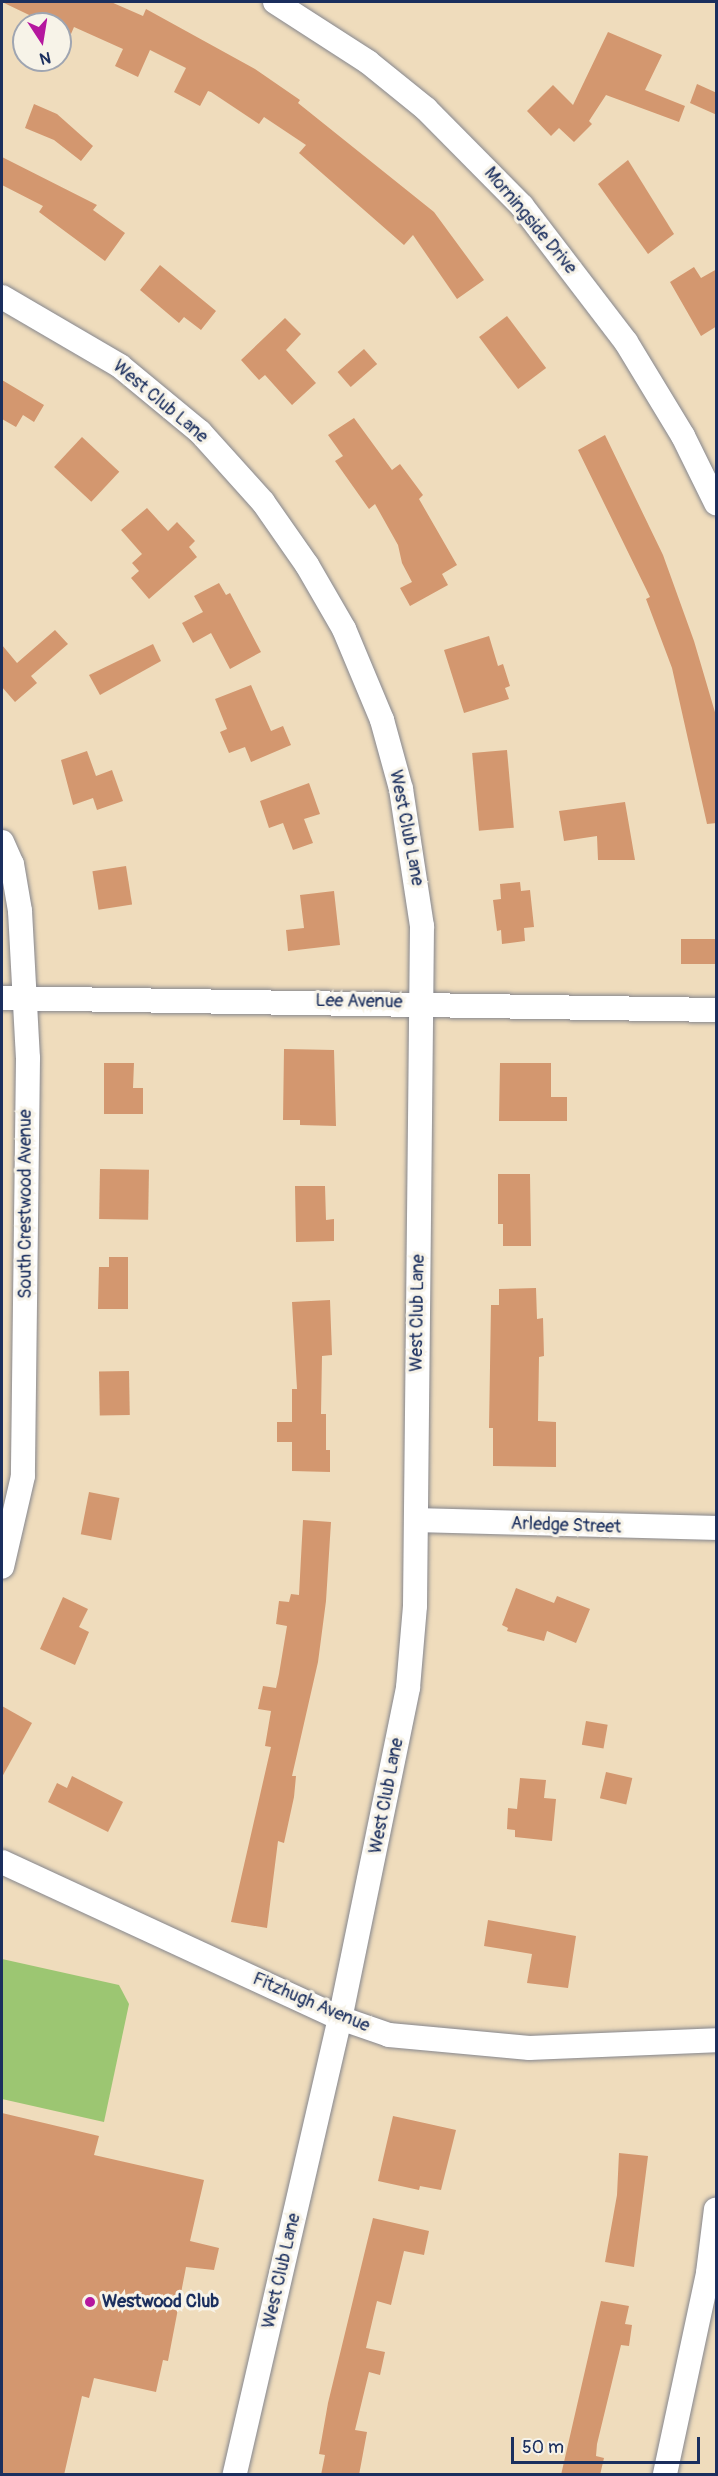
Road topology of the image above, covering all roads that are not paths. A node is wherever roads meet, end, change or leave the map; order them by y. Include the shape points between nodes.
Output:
1 (275, 2) edge
2 (2, 297) edge
3 (717, 503) edge
4 (2, 842) edge
5 (2, 998) edge
6 (27, 998) junction
7 (424, 1002) junction
8 (717, 1010) edge
9 (417, 1520) junction
10 (717, 1528) edge
11 (2, 1567) edge
12 (2, 1862) edge
13 (340, 2018) junction
14 (717, 2040) edge
15 (717, 2209) edge
16 (235, 2475) edge
17 (665, 2475) edge

1 - 3 street, Morningside Drive via 350,49 426,109 522,206 626,342 683,436
2 - 7 street, West Club Lane via 120,366 200,432 263,502 307,565 362,670 382,720 401,789 422,926
4 - 6 street, South Crestwood Avenue via 12,864 20,911
5 - 6 street, Lee Avenue
6 - 7 street, Lee Avenue
6 - 11 street, South Crestwood Avenue via 23,1476
7 - 8 street, Lee Avenue
7 - 9 street, West Club Lane
9 - 10 street, Arledge Street
9 - 13 street, West Club Lane via 408,1688
12 - 13 street, Fitzhugh Avenue
13 - 14 street, Fitzhugh Avenue via 389,2035 529,2048
13 - 16 street, West Club Lane
15 - 17 street via 708,2273

